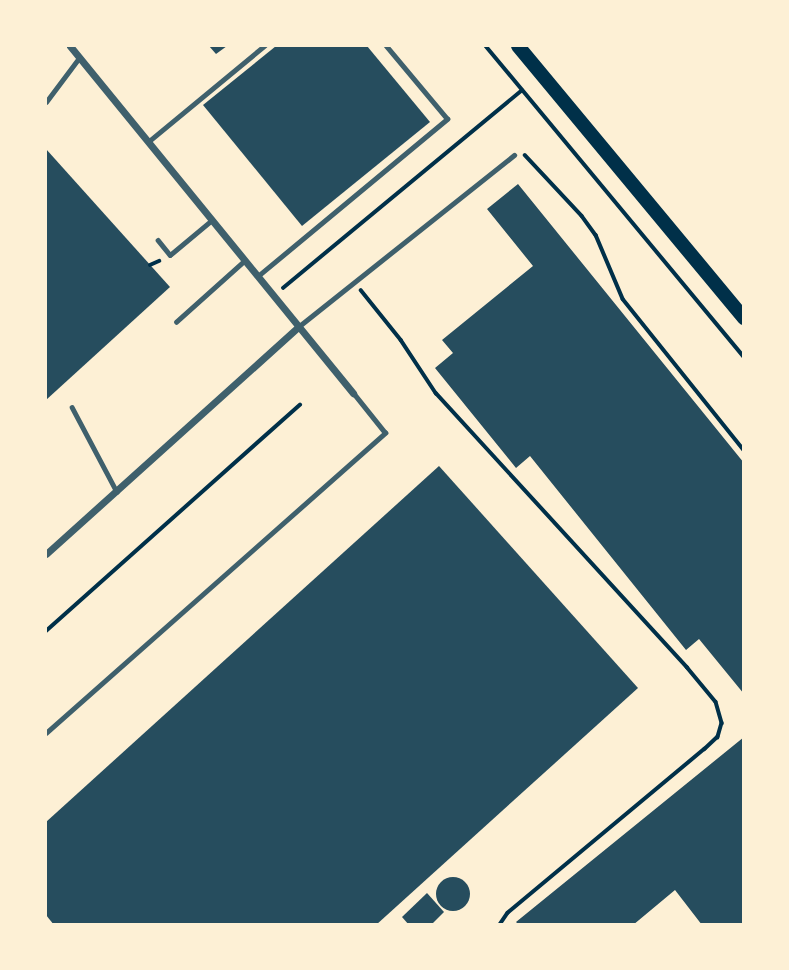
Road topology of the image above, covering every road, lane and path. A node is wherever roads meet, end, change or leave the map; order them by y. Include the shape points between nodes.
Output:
1 (70, 46) edge
2 (264, 46) edge
3 (386, 46) edge
4 (486, 46) edge
5 (518, 46) edge
6 (79, 57) junction
7 (523, 90) junction
8 (46, 102) edge
9 (148, 142) junction
10 (514, 155) joint
11 (212, 220) junction
12 (158, 240) dead end
13 (244, 261) junction
14 (257, 277) junction
15 (355, 283) junction
16 (273, 296) junction
17 (744, 318) edge
18 (176, 322) dead end
19 (298, 327) junction
20 (744, 356) edge
21 (353, 393) joint
22 (300, 405) dead end
23 (72, 407) dead end
24 (744, 450) edge
25 (117, 493) junction
26 (46, 554) edge
27 (46, 631) edge
28 (46, 733) edge
29 (500, 925) edge

1 - 6 street
2 - 9 lane
3 - 14 lane via 447,120
4 - 7 path
5 - 17 main road
6 - 8 lane
6 - 9 street
7 - 16 path
7 - 20 path
9 - 11 street
10 - 15 lane
10 - 24 path via 525,155 582,216 596,235 623,299
11 - 12 lane via 170,255
11 - 13 street
13 - 14 street
13 - 18 lane
14 - 16 street
15 - 19 lane
15 - 29 path via 436,393 687,667 716,702 722,723 718,737 508,912
16 - 19 street
19 - 21 street
19 - 25 street
21 - 28 lane via 385,433
22 - 27 path
23 - 25 lane
25 - 26 street

